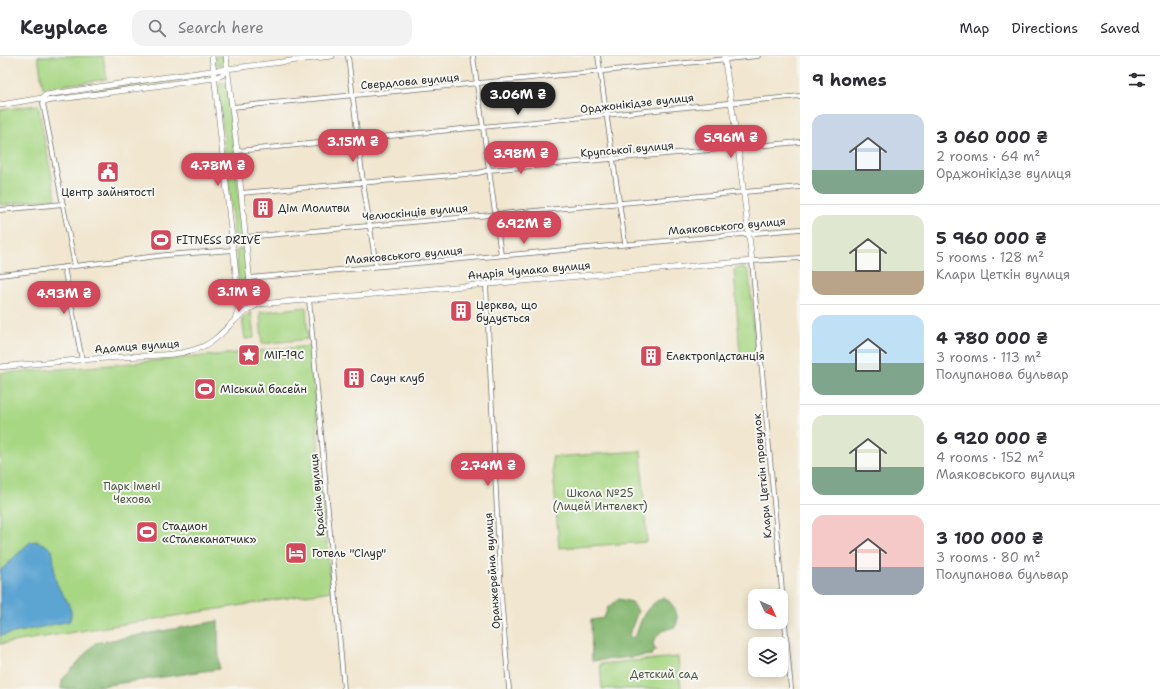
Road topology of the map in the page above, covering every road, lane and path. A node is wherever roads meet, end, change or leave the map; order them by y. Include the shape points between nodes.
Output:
1 (212, 56) edge
2 (226, 56) edge
3 (332, 56) edge
4 (348, 56) edge
5 (473, 56) edge
6 (598, 56) edge
7 (758, 56) edge
8 (724, 58) edge
9 (227, 68) junction
10 (213, 71) junction
11 (601, 72) junction
12 (214, 78) junction
13 (477, 83) junction
14 (353, 95) junction
15 (800, 96) edge
16 (42, 98) junction
17 (730, 103) junction
18 (0, 105) edge
19 (232, 107) junction
20 (608, 115) junction
21 (483, 127) junction
22 (358, 139) junction
23 (800, 142) edge
24 (738, 147) junction
25 (237, 151) junction
26 (614, 159) junction
27 (489, 170) junction
28 (363, 182) junction
29 (800, 187) edge
30 (744, 192) junction
31 (241, 193) junction
32 (619, 203) junction
33 (63, 204) junction
34 (0, 210) edge
35 (495, 214) junction
36 (369, 225) junction
37 (800, 228) edge
38 (749, 233) junction
39 (246, 237) junction
40 (625, 243) junction
41 (234, 250) junction
42 (501, 255) junction
43 (800, 258) edge
44 (752, 261) junction
45 (75, 266) junction
46 (376, 266) junction
47 (64, 267) junction
48 (0, 274) edge
49 (249, 278) junction
50 (486, 284) junction
51 (238, 299) junction
52 (309, 299) junction
53 (260, 304) junction
54 (251, 307) junction
55 (234, 321) junction
56 (82, 360) junction
57 (0, 367) edge
58 (344, 689) edge
59 (509, 689) edge
60 (791, 689) edge

1 - 10 street
2 - 9 street
3 - 9 street
4 - 14 street
5 - 13 street
6 - 11 street
7 - 8 street, Свердлова вулиця
8 - 11 street, Свердлова вулиця
8 - 17 street
9 - 10 street
9 - 12 street via 222,75
9 - 19 street
10 - 12 street
10 - 16 street via 60,92
11 - 13 street, Свердлова вулиця
11 - 20 street
12 - 16 street via 46,101
12 - 41 street
13 - 14 street, Свердлова вулиця
13 - 21 street
14 - 19 street, Свердлова вулиця
14 - 22 street
15 - 17 street, Орджонікідзе вулиця
16 - 18 street
16 - 33 street
17 - 20 street, Орджонікідзе вулиця
17 - 24 street
19 - 25 street
20 - 21 street, Орджонікідзе вулиця
20 - 26 street
21 - 22 street, Орджонікідзе вулиця
21 - 27 street
22 - 25 street, Орджонікідзе вулиця
22 - 28 street
23 - 24 street, Крупської вулиця
24 - 26 street, Крупської вулиця
24 - 30 street
25 - 31 street
26 - 27 street, Крупської вулиця
26 - 32 street
27 - 28 street, Крупської вулиця
27 - 35 street
28 - 31 street, Крупської вулиця
28 - 36 street
29 - 30 street, Челюскінців вулиця
30 - 32 street, Челюскінців вулиця
30 - 38 street
31 - 39 street
32 - 35 street, Челюскінців вулиця
32 - 40 street
33 - 34 street
33 - 45 street
35 - 36 street, Челюскінців вулиця
35 - 42 street
36 - 39 street, Челюскінців вулиця
36 - 46 street
37 - 38 street, Маяковського вулиця
38 - 40 street, Маяковського вулиця
38 - 44 street
39 - 49 street
40 - 42 street, Маяковського вулиця
41 - 45 street
41 - 51 street
42 - 46 street, Маяковського вулиця
43 - 44 street, Андрія Чумака вулиця
44 - 50 street, Андрія Чумака вулиця
44 - 60 street, Клари Цеткін провулок
45 - 47 street
46 - 49 street, Маяковського вулиця
47 - 48 street
47 - 56 street
49 - 53 street via 252,300
50 - 52 street, Андрія Чумака вулиця
50 - 59 street, Оранжерейна вулиця via 501,589
51 - 54 street via 241,304
51 - 55 street
52 - 53 street, Андрія Чумака вулиця
52 - 58 street, Красіна вулиця
53 - 54 street, Адамця вулиця
54 - 55 street, Адамця вулиця
55 - 56 street, Адамця вулиця via 208,344 182,354
56 - 57 street, Адамця вулиця

